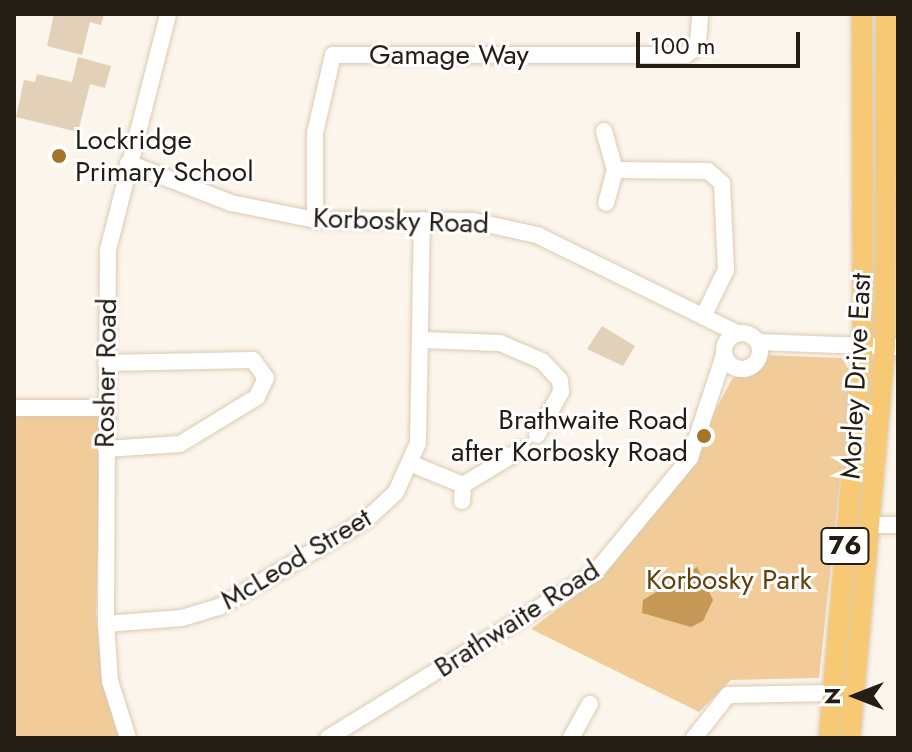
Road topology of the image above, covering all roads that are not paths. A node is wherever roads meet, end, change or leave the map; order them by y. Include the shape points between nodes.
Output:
1 (168, 14) edge
2 (700, 14) edge
3 (862, 14) edge
4 (886, 14) edge
5 (604, 131) dead end
6 (128, 163) junction
7 (615, 170) junction
8 (606, 203) dead end
9 (315, 220) junction
10 (422, 220) junction
11 (706, 319) junction
12 (737, 333) junction
13 (422, 340) junction
14 (759, 347) junction
15 (891, 347) edge
16 (862, 348) junction
17 (727, 358) junction
18 (106, 363) junction
19 (14, 408) edge
20 (105, 408) junction
21 (537, 435) dead end
22 (106, 449) junction
23 (522, 449) dead end
24 (412, 464) junction
25 (869, 525) junction
26 (898, 525) edge
27 (106, 624) junction
28 (831, 693) junction
29 (590, 704) dead end
30 (128, 738) edge
31 (328, 738) edge
32 (571, 738) edge
33 (694, 738) edge
34 (829, 738) edge
35 (850, 738) edge

1 - 6 street, Rosher Road
2 - 9 street, Gamage Way via 698,45 686,55 333,55 315,133
3 - 16 main road, Morley Drive East / 76
4 - 15 main road, Morley Drive East / 76
5 - 7 street
6 - 9 street, Korbosky Road via 231,203
6 - 18 street, Rosher Road via 109,236
7 - 8 street
7 - 11 street via 708,171 722,183 726,270
9 - 10 street, Korbosky Road
10 - 11 street, Korbosky Road via 537,235
10 - 13 street
11 - 12 street, Korbosky Road
11 - 17 street
12 - 14 street, Korbosky Road
12 - 17 street
13 - 21 street via 500,343 542,361 560,380 557,404
13 - 24 street
14 - 16 street
14 - 17 street via 751,367
15 - 16 street
15 - 25 main road, Morley Drive East / 76
16 - 28 main road, Morley Drive East / 76
17 - 31 street, Brathwaite Road via 677,478 594,574
18 - 20 street, Rosher Road
18 - 22 street via 253,360 266,378 257,397 180,444
19 - 20 street
20 - 22 street, Rosher Road
22 - 27 street, Rosher Road
23 - 24 street via 463,493
24 - 27 street, McLeod Street via 366,520 219,607 182,618
25 - 26 street
25 - 35 main road, Morley Drive East / 76
27 - 30 street, Rosher Road via 110,681
28 - 33 street via 728,695
28 - 34 main road, Morley Drive East / 76
29 - 32 street

